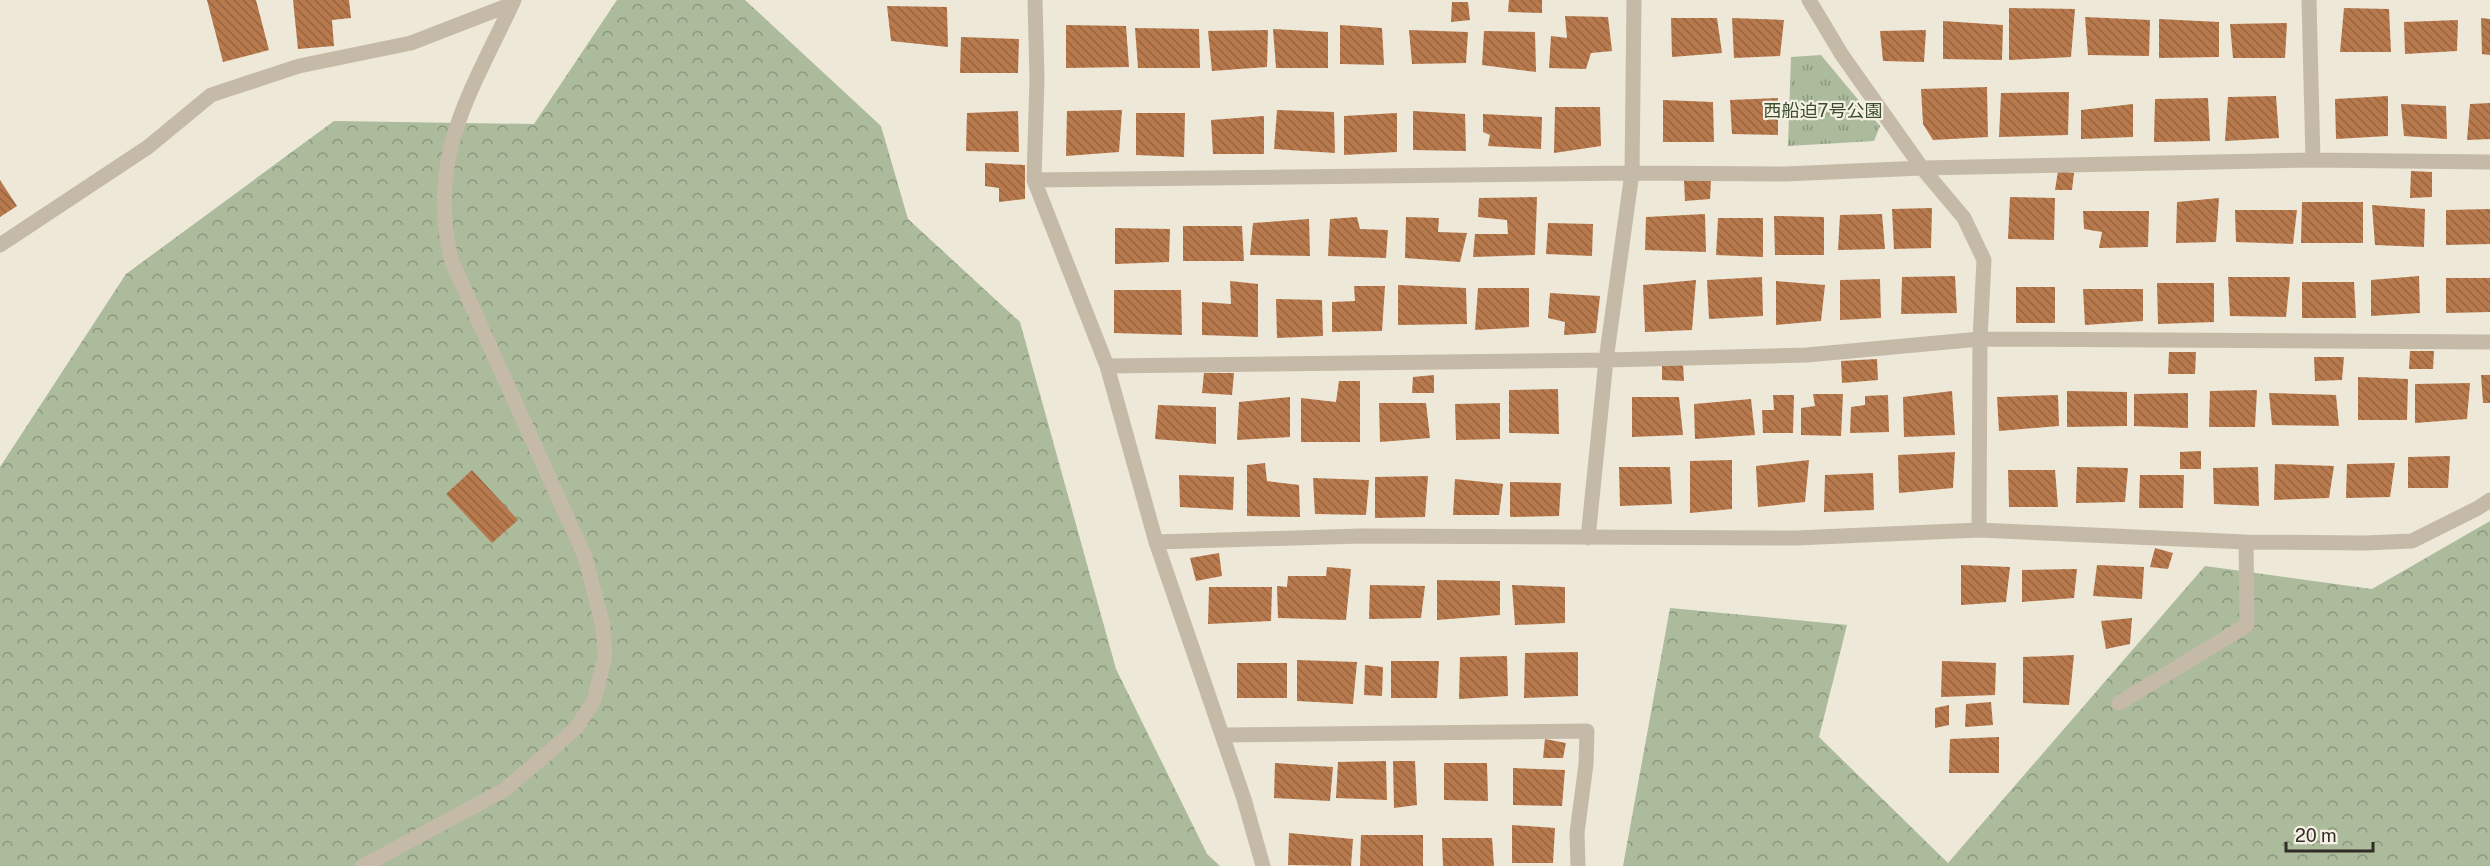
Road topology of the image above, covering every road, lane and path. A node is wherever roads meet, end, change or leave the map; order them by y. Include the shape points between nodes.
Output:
1 (1035, 0) edge
2 (1634, 0) edge
3 (1809, 0) edge
4 (2309, 0) edge
5 (513, 2) edge
6 (2313, 160) junction
7 (2490, 162) edge
8 (1922, 168) junction
9 (1632, 173) junction
10 (1034, 180) junction
11 (0, 244) edge
12 (1980, 339) junction
13 (2490, 342) edge
14 (1606, 360) junction
15 (1107, 366) junction
16 (2490, 500) edge
17 (1979, 530) junction
18 (1588, 538) junction
19 (1156, 542) junction
20 (2246, 542) junction
21 (2119, 703) dead end
22 (1222, 735) junction
23 (363, 866) edge
24 (1263, 866) edge
25 (1578, 866) edge

1 - 10 street
2 - 9 street
3 - 8 street via 1842,55
4 - 6 street
5 - 11 street via 411,43 299,66 211,95 148,147
5 - 23 street via 458,118 447,154 443,184 447,244 585,557 603,626 604,657 594,700 577,727 549,752 504,790
6 - 7 street
6 - 8 street
8 - 9 street via 1785,174
8 - 12 street via 1964,218 1984,260
9 - 10 street
9 - 14 street
10 - 15 street
12 - 13 street
12 - 14 street via 1807,355
12 - 17 street
14 - 15 street
14 - 18 street
15 - 19 street
16 - 20 street via 2412,541
17 - 18 street via 1796,538
17 - 20 street
18 - 19 street via 1361,536
19 - 22 street
20 - 21 street via 2247,625
22 - 24 street
22 - 25 street via 1587,731

